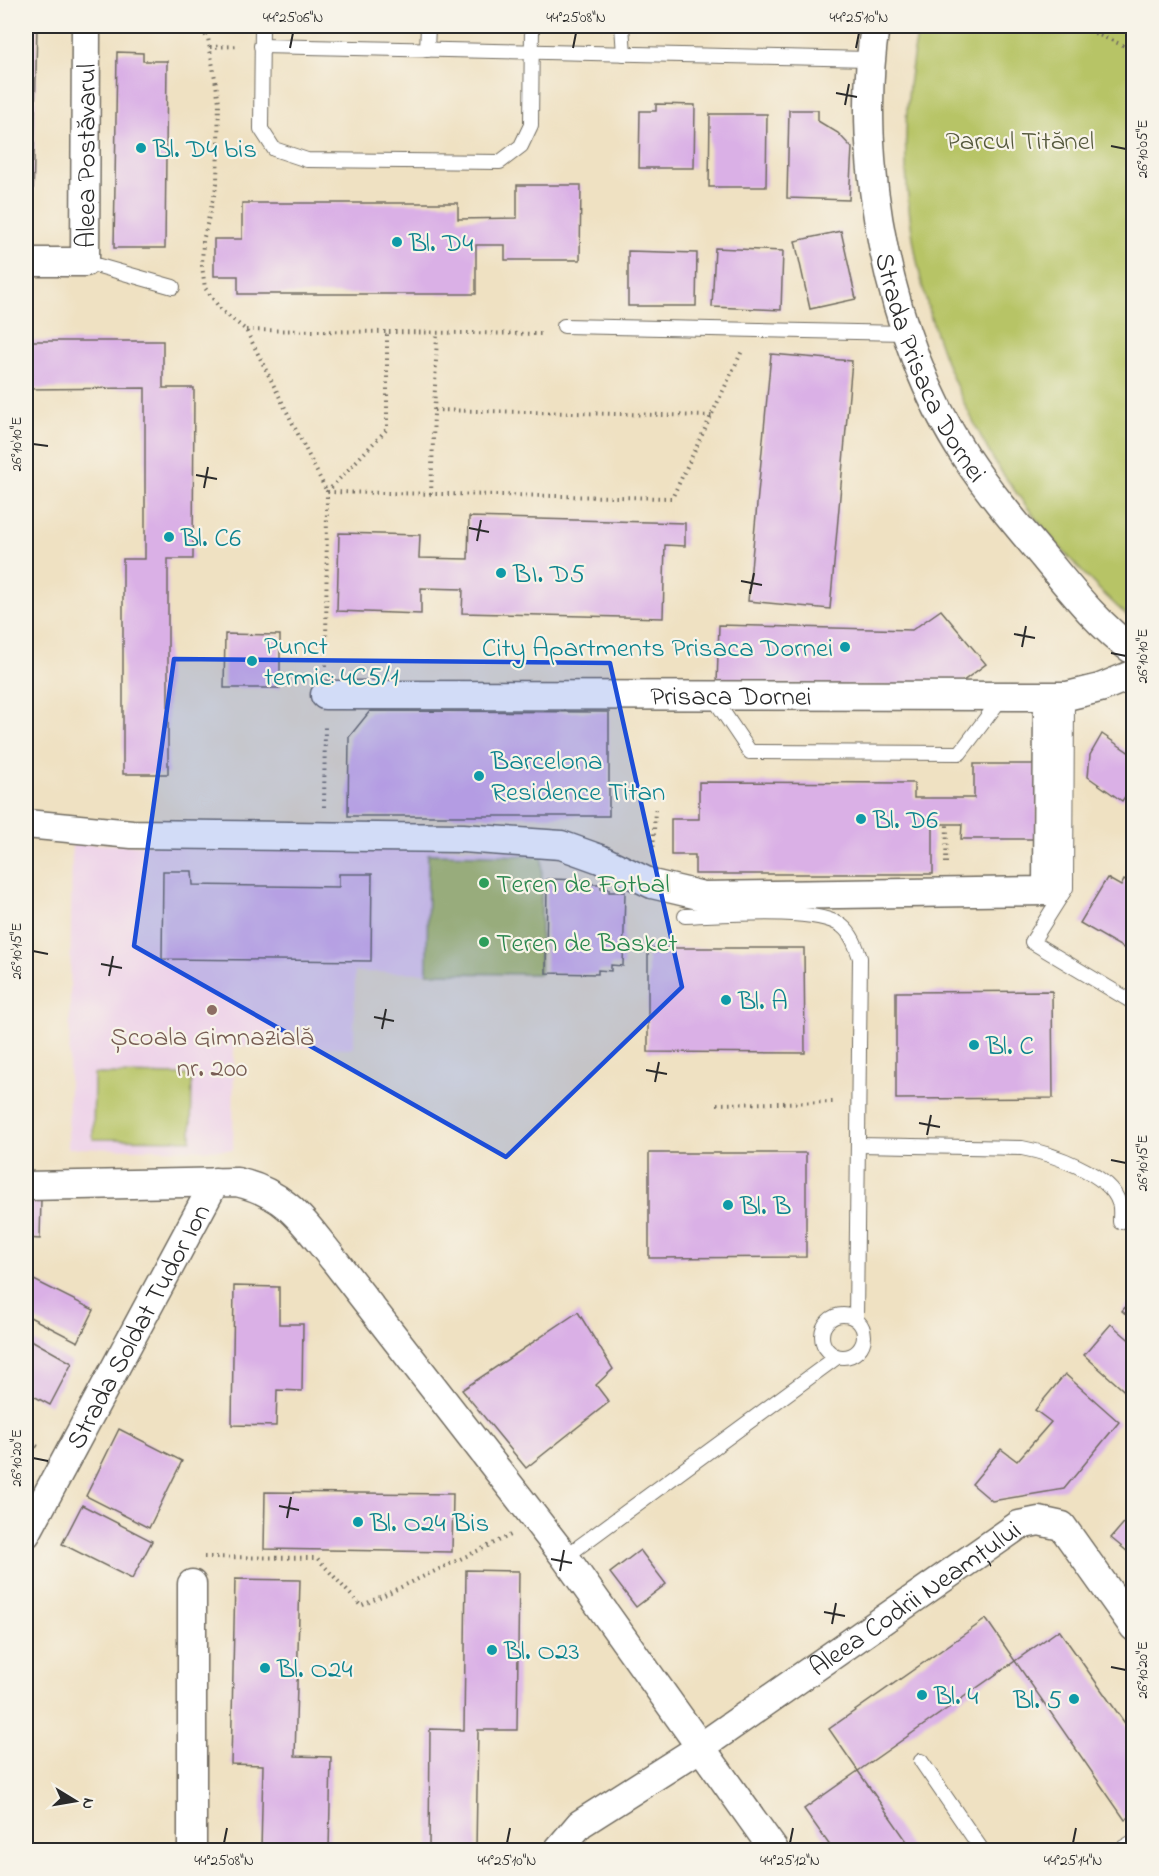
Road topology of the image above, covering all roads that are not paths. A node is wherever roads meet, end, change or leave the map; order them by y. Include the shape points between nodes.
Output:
1 (86, 26) edge
2 (262, 26) edge
3 (428, 26) edge
4 (532, 26) edge
5 (622, 26) edge
6 (875, 26) edge
7 (261, 46) junction
8 (427, 50) junction
9 (533, 52) junction
10 (624, 54) junction
11 (870, 59) junction
12 (26, 262) edge
13 (85, 262) junction
14 (173, 287) dead end
15 (558, 330) road end
16 (906, 333) junction
17 (1134, 651) edge
18 (1134, 674) edge
19 (325, 695) road end
20 (1003, 696) junction
21 (1057, 696) junction
22 (713, 697) junction
23 (26, 824) edge
24 (685, 916) dead end
25 (1134, 1003) edge
26 (858, 1145) junction
27 (215, 1182) junction
28 (26, 1185) edge
29 (1120, 1222) dead end
30 (856, 1318) junction
31 (837, 1357) junction
32 (26, 1534) edge
33 (565, 1557) junction
34 (192, 1584) road end
35 (1134, 1627) edge
36 (700, 1747) junction
37 (921, 1761) dead end
38 (1134, 1841) edge
39 (192, 1851) edge
40 (558, 1851) edge
41 (774, 1851) edge
42 (982, 1851) edge
43 (1119, 1851) edge

1 - 13 street, Aleea Postăvarul
2 - 7 lane
3 - 8 lane
4 - 9 lane
5 - 10 lane
6 - 11 street, Strada Prisaca Dornei
7 - 8 lane
7 - 9 lane via 261,129 274,149 307,160 500,162 521,147 531,125
8 - 9 lane
9 - 10 lane
10 - 11 lane
11 - 16 street, Strada Prisaca Dornei via 870,153 877,210
12 - 13 street, Aleea Postăvarul
13 - 14 lane
15 - 16 lane
16 - 17 street, Strada Prisaca Dornei via 938,408 964,455 1022,532 1083,603
18 - 21 street, Prisaca Dornei via 1100,688
19 - 22 street, Prisaca Dornei
20 - 21 street, Prisaca Dornei
20 - 22 street, Prisaca Dornei
20 - 22 lane via 960,753 750,752
21 - 23 street via 1047,891 703,896 652,884 561,845 464,838 132,834
21 - 25 lane via 1066,888 1032,942
24 - 26 lane via 813,914 842,926 853,939 860,958
26 - 29 lane via 1022,1148 1047,1153 1107,1185 1119,1202
26 - 30 lane
27 - 28 street
27 - 32 street, Strada Soldat Tudor Ion
27 - 33 street via 259,1187 278,1197 296,1214
30 - 31 lane via 864,1332 861,1347 847,1357
30 - 31 lane via 839,1315 827,1322 822,1340
31 - 33 lane
33 - 36 street
34 - 39 street
35 - 36 street, Aleea Codrii Neamțului via 1068,1520 1019,1525
36 - 40 street, Aleea Codrii Neamțului via 580,1824
36 - 41 street
37 - 42 lane
38 - 43 lane

